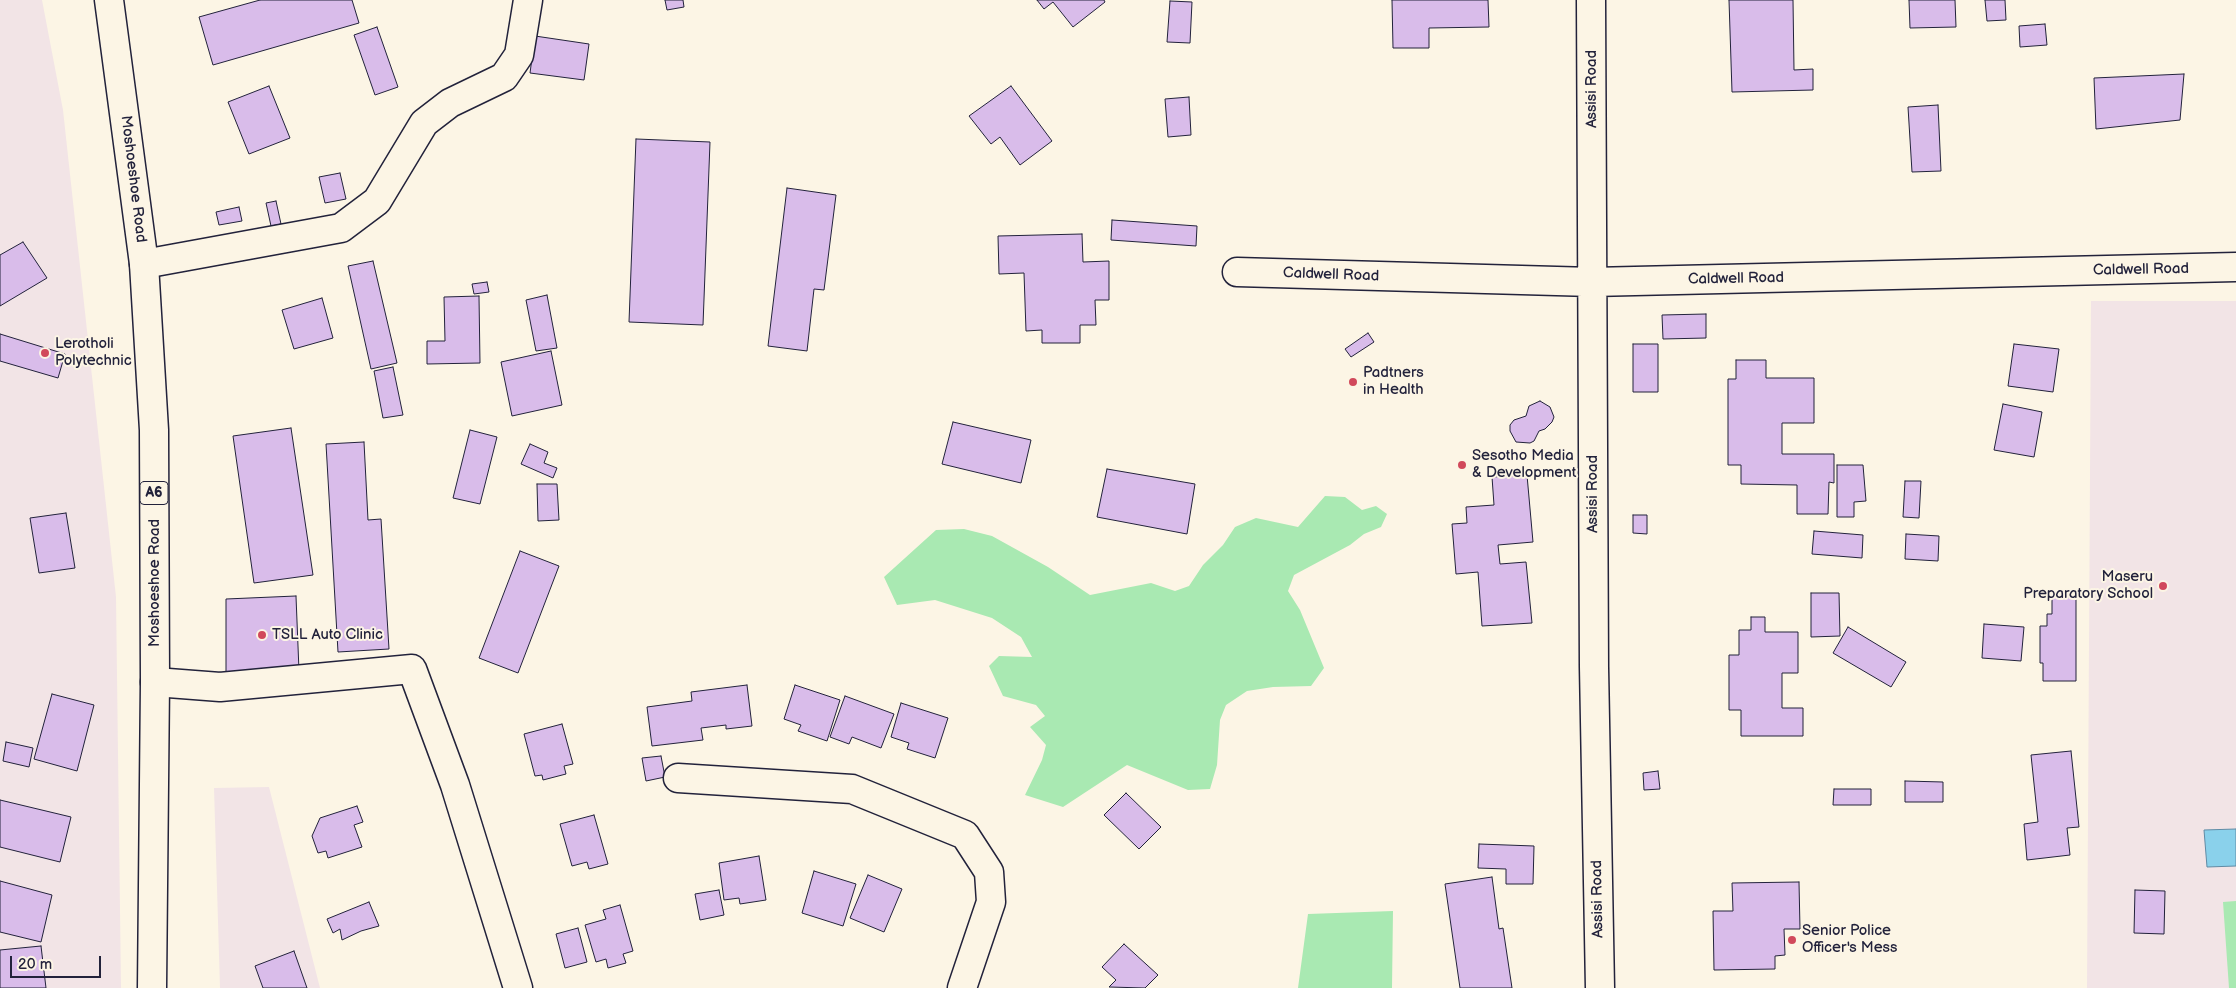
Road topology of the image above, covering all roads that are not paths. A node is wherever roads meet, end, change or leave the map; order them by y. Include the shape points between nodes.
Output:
1 (110, 0) edge
2 (528, 0) edge
3 (1591, 0) edge
4 (144, 264) junction
5 (2236, 267) edge
6 (1237, 272) dead end
7 (1592, 282) junction
8 (155, 682) junction
9 (678, 778) dead end
10 (152, 988) edge
11 (518, 988) edge
12 (962, 988) edge
13 (1600, 988) edge

1 - 4 street, Moshoeshoe Road / A6
2 - 4 street via 519,54 504,77 450,103 424,123 377,202 341,228
3 - 7 street, Assisi Road
4 - 8 street, Moshoeshoe Road / A6 via 154,430
5 - 7 street, Caldwell Road
6 - 7 street, Caldwell Road
7 - 13 street, Assisi Road
8 - 10 street, Moshoeshoe Road / A6
8 - 11 street via 220,687 412,669 455,785
9 - 12 street via 852,789 964,834 989,872 991,902

